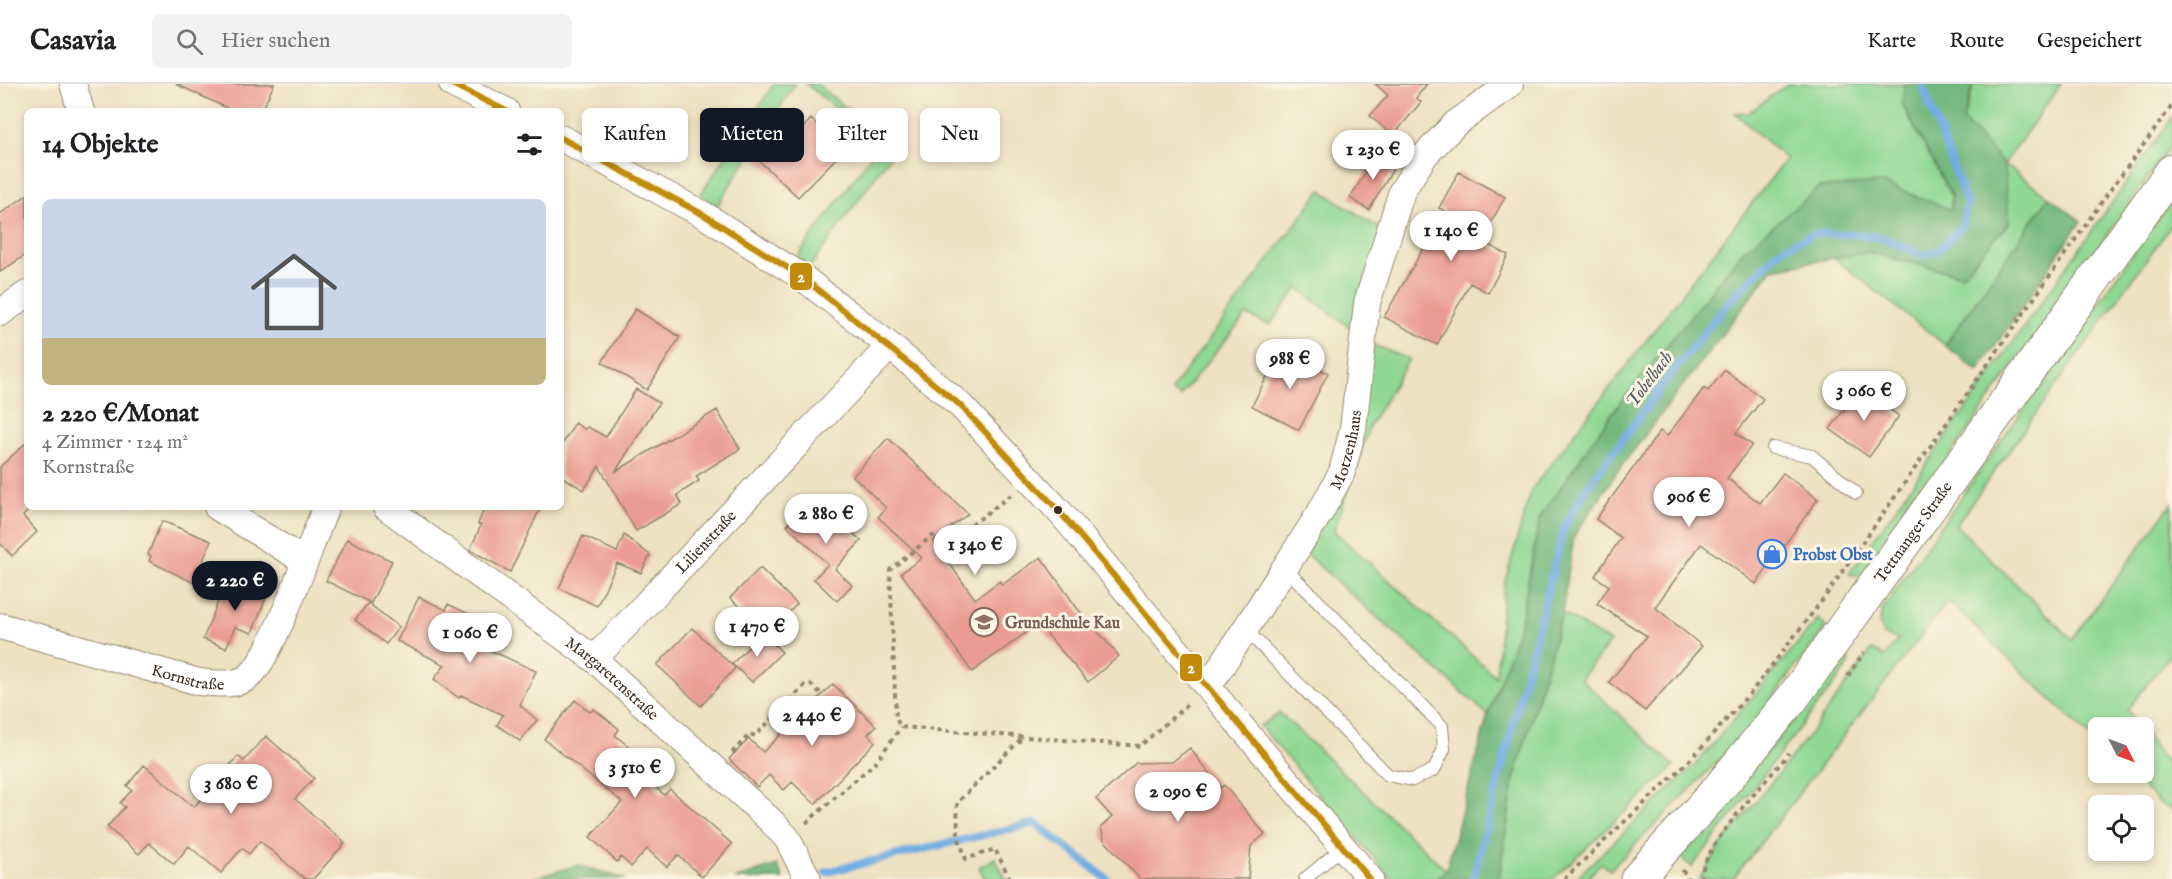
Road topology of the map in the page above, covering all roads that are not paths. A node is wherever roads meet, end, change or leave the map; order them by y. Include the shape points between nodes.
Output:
1 (73, 84) edge
2 (452, 84) edge
3 (1510, 84) edge
4 (80, 108) edge
5 (501, 108) edge
6 (564, 140) edge
7 (2172, 171) edge
8 (24, 296) edge
9 (0, 313) edge
10 (890, 346) junction
11 (1773, 448) dead end
12 (1856, 493) dead end
13 (222, 510) edge
14 (325, 510) edge
15 (390, 510) edge
16 (303, 560) junction
17 (1285, 568) junction
18 (0, 626) edge
19 (1244, 628) junction
20 (594, 659) junction
21 (1208, 687) junction
22 (1343, 847) junction
23 (808, 879) edge
24 (1305, 879) edge
25 (1370, 879) edge
26 (1637, 879) edge

1 - 4 street
2 - 5 street
3 - 17 street, Motzenhaus via 1455,124 1425,154 1402,191 1367,303 1353,429 1342,472
6 - 10 street via 766,253
7 - 26 main road, Tettnanger Straße via 1792,699
8 - 9 street
10 - 20 street, Lilienstraße
10 - 21 street via 960,405 1030,480
11 - 12 lane via 1812,456
13 - 16 street
14 - 16 street, Kornstraße
15 - 20 street, Margaretenstraße
16 - 18 street, Kornstraße via 267,653 248,678 232,684 199,682
17 - 19 street, Motzenhaus
17 - 19 lane via 1442,726 1444,749 1434,770 1412,780 1388,775
19 - 21 street, Motzenhaus
20 - 23 street, Margaretenstraße via 787,838
21 - 22 street
22 - 24 lane
22 - 25 street

